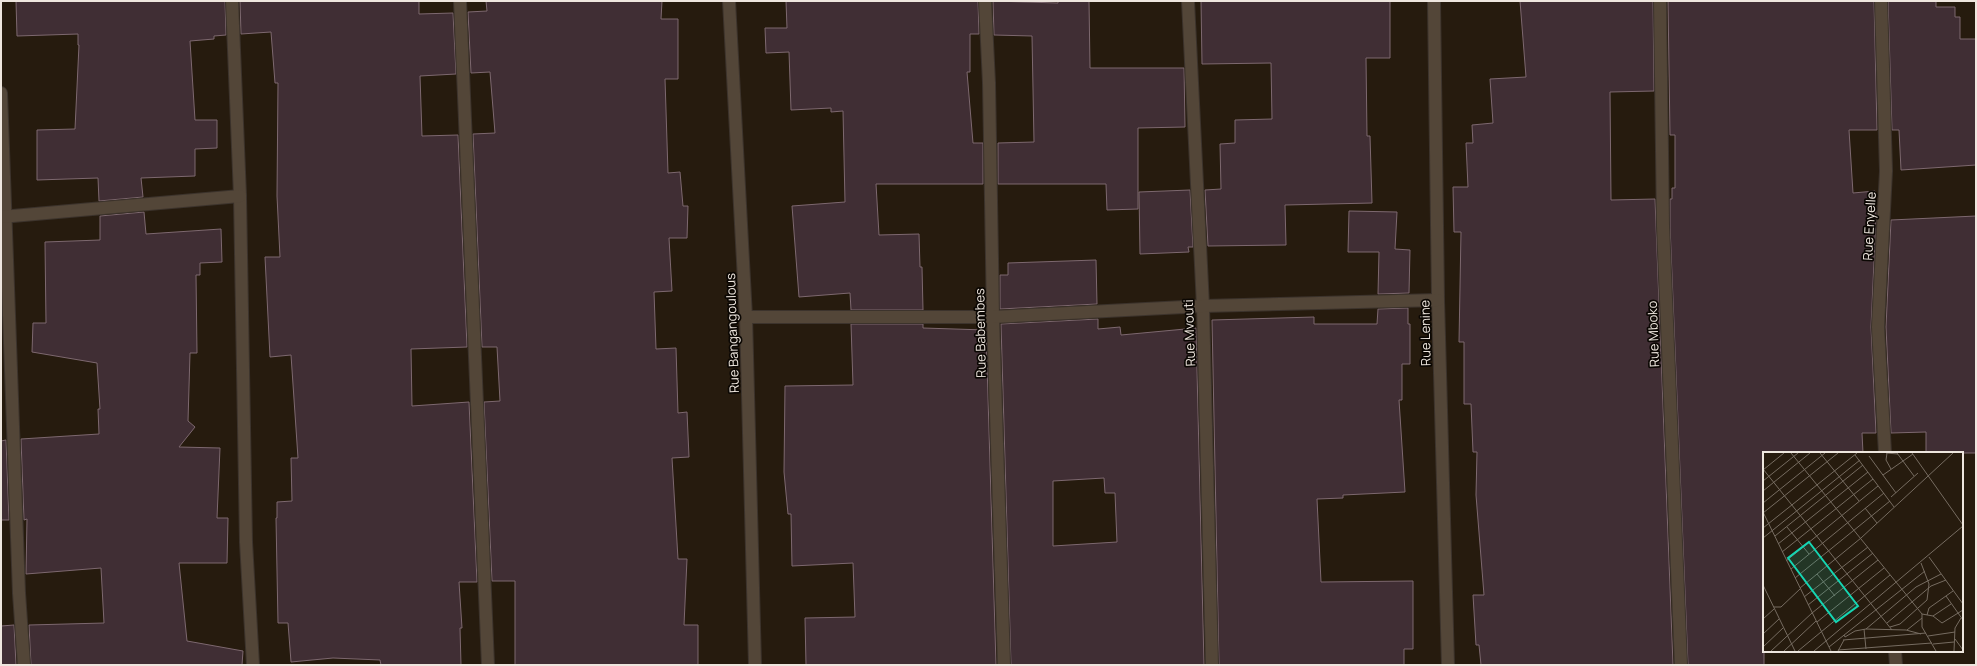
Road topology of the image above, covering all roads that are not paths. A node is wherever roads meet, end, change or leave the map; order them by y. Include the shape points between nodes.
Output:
1 (232, 1) edge
2 (460, 1) edge
3 (729, 1) edge
4 (985, 1) edge
5 (1188, 1) edge
6 (1434, 1) edge
7 (1660, 1) edge
8 (1881, 1) edge
9 (1, 93) edge
10 (240, 196) junction
11 (3, 217) edge
12 (1438, 300) junction
13 (1203, 306) junction
14 (746, 317) junction
15 (993, 317) junction
16 (1885, 452) edge
17 (1895, 652) edge
18 (24, 665) edge
19 (253, 665) edge
20 (488, 665) edge
21 (755, 665) edge
22 (1004, 665) edge
23 (1212, 665) edge
24 (1448, 665) edge
25 (1681, 665) edge
26 (1896, 665) edge

1 - 10 street
2 - 20 street
3 - 14 street, Rue Bangangoulous
4 - 15 street, Rue Babembes
5 - 13 street, Rue Mvouti
6 - 12 street, Rue Lenine
7 - 25 street, Rue Mboko via 1663,226
8 - 16 street, Rue Enyelle via 1886,171 1878,326
9 - 11 street
10 - 11 street
10 - 19 street via 246,542
11 - 18 street
12 - 13 street
12 - 24 street, Rue Lenine
13 - 15 street
13 - 23 street, Rue Mvouti
14 - 15 street
14 - 21 street, Rue Bangangoulous
15 - 22 street, Rue Babembes
17 - 26 street

